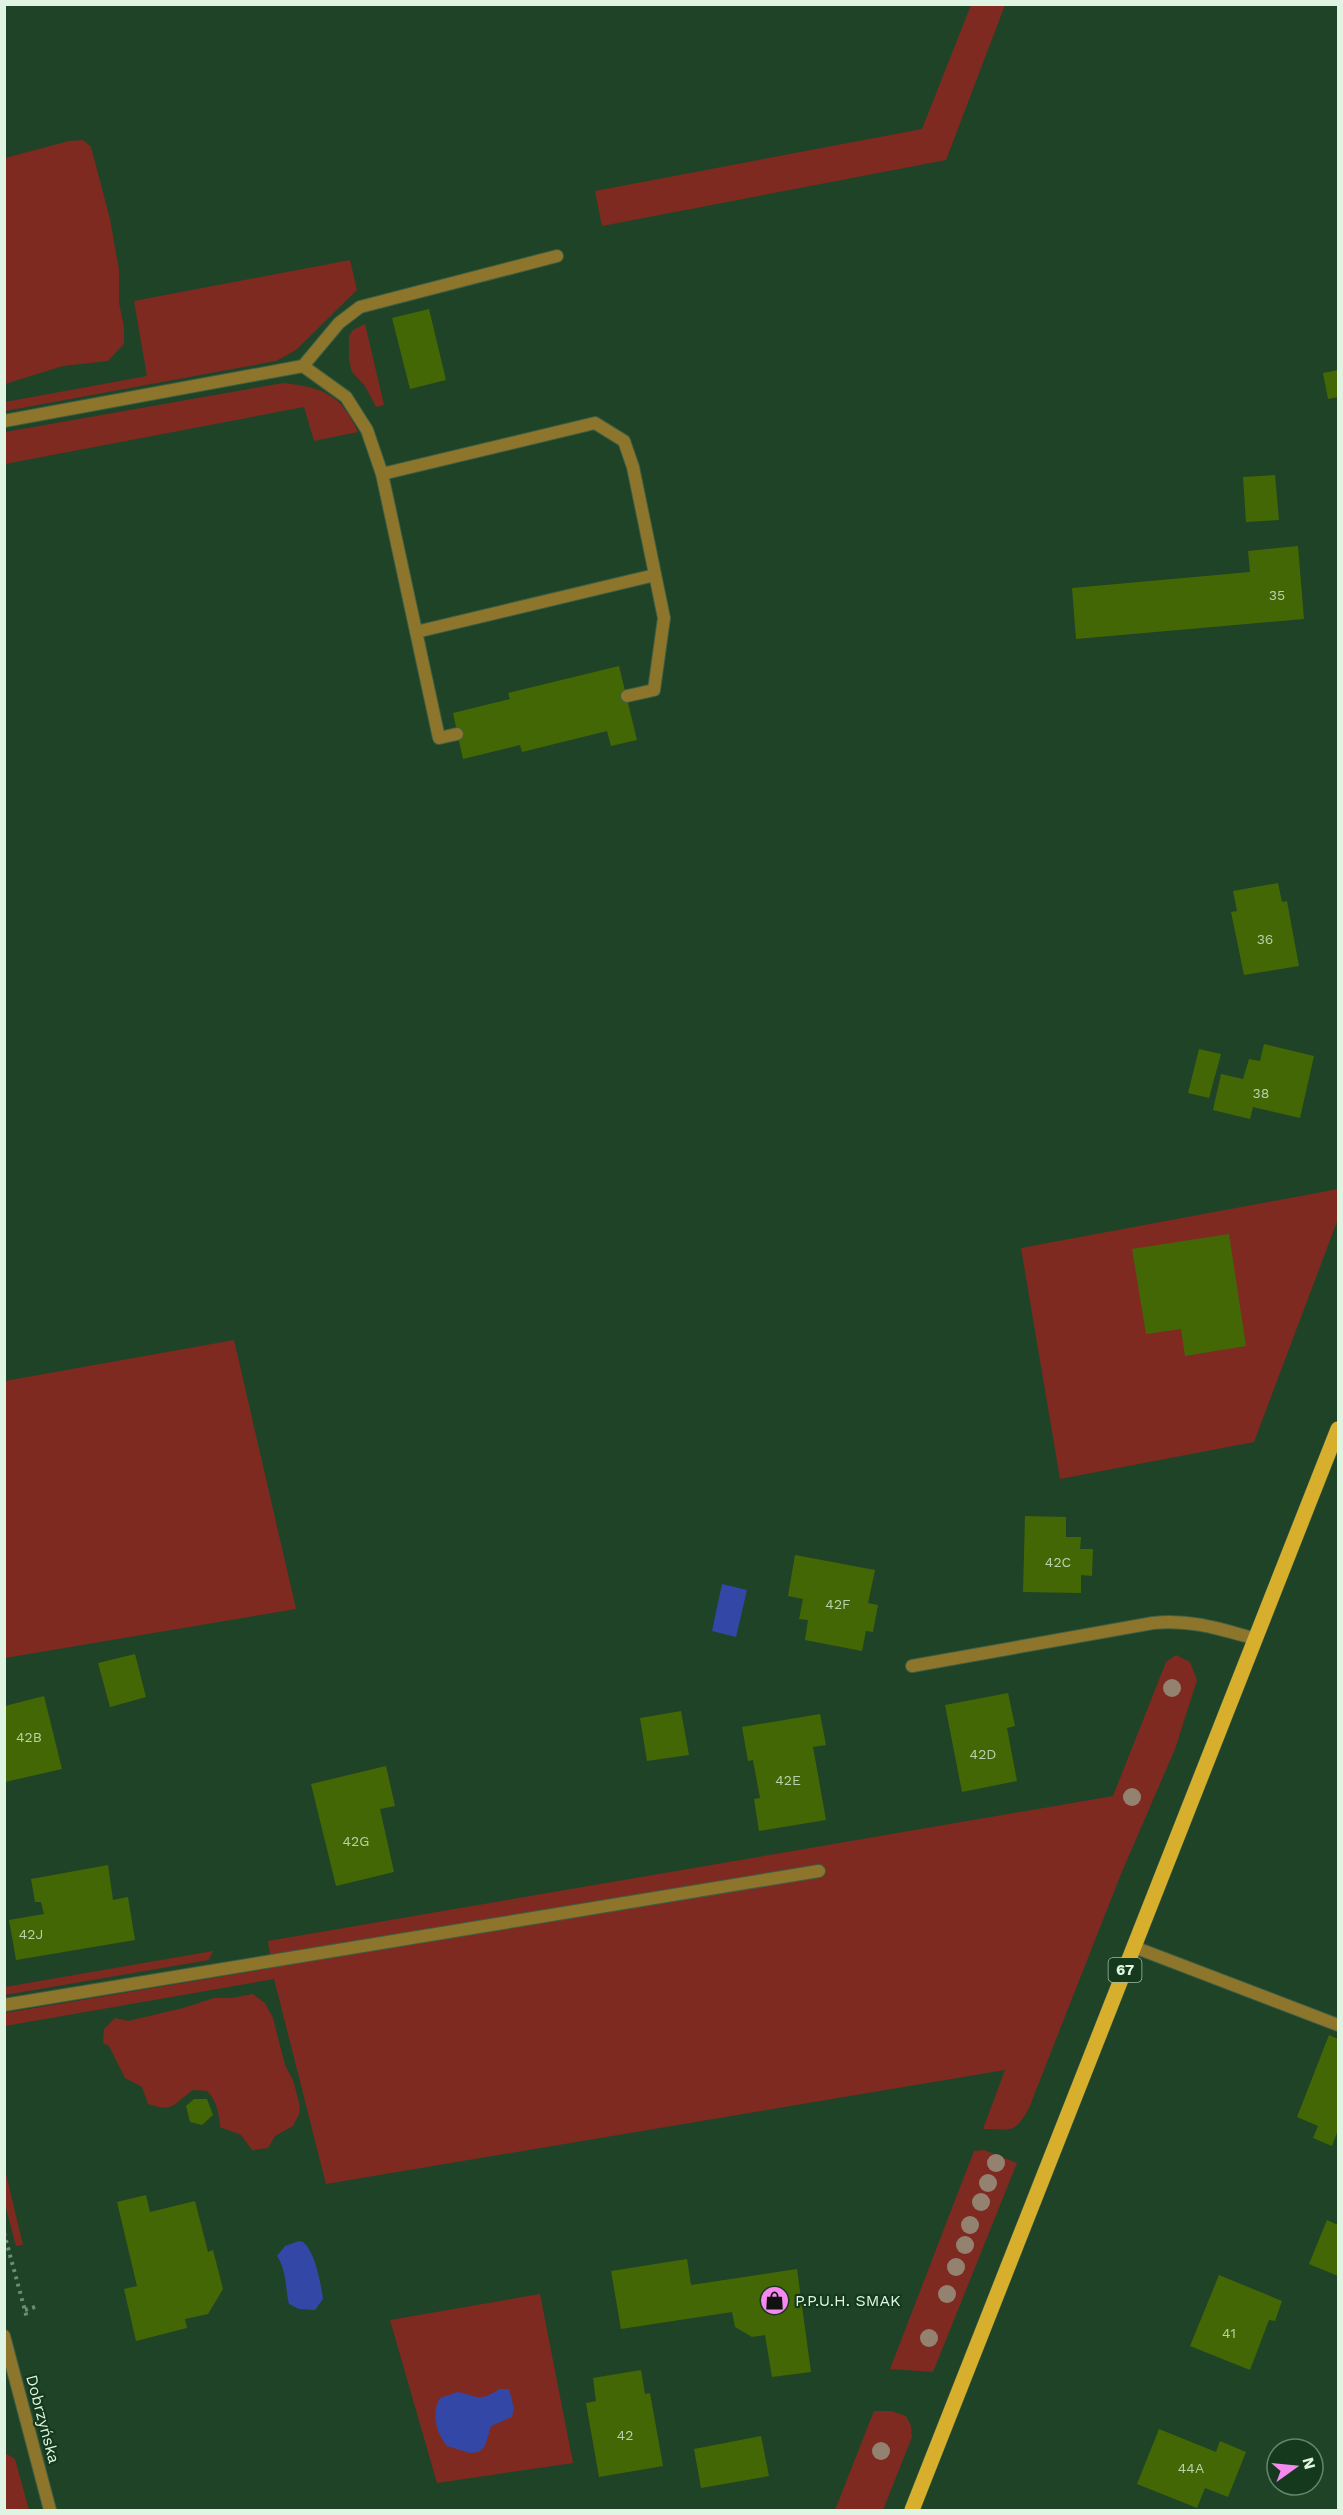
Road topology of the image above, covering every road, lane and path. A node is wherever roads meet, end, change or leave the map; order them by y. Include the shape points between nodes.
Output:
1 (557, 256) dead end
2 (303, 366) junction
3 (4, 421) edge
4 (382, 474) junction
5 (655, 575) junction
6 (416, 632) junction
7 (627, 696) dead end
8 (457, 734) dead end
9 (1338, 1430) edge
10 (1256, 1639) junction
11 (912, 1666) dead end
12 (819, 1871) dead end
13 (1134, 1947) junction
14 (4, 2005) edge
15 (1338, 2025) edge
16 (38, 2306) dead end
17 (25, 2310) dead end
18 (4, 2336) edge
19 (50, 2511) edge
20 (912, 2511) edge

1 - 2 street via 360,307 339,323
2 - 3 street
2 - 4 street via 346,397 367,430
4 - 5 street via 595,423 624,441 633,466
4 - 6 street
5 - 6 street
5 - 7 street via 664,618 654,690
6 - 8 street via 439,738
9 - 10 main road, 67
10 - 11 street via 1207,1625 1153,1623
10 - 13 main road, 67
12 - 14 street
13 - 15 street
13 - 20 main road, 67
16 - 17 path
18 - 19 street, Dobrzyńska

